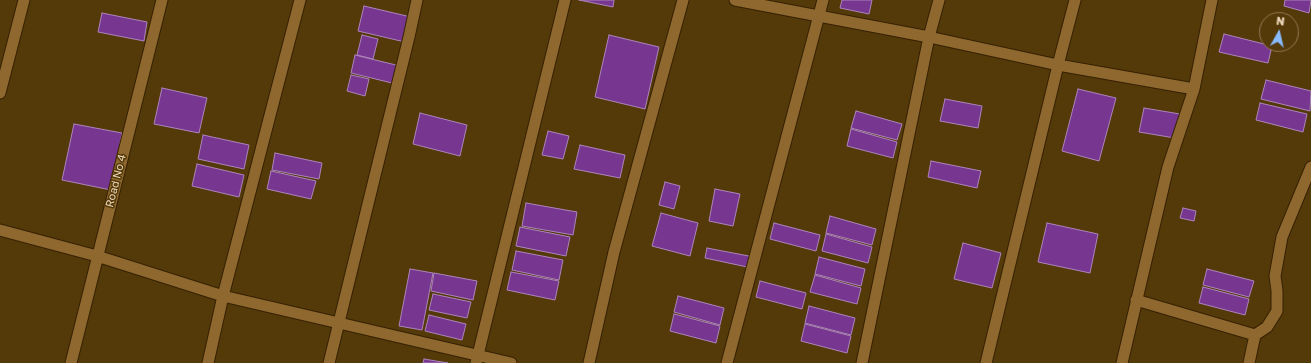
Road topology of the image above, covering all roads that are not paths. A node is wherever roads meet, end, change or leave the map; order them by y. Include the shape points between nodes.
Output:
1 (24, 0) edge
2 (162, 0) edge
3 (300, 0) edge
4 (417, 0) edge
5 (566, 0) edge
6 (683, 0) edge
7 (735, 0) edge
8 (822, 0) edge
9 (939, 0) edge
10 (1075, 0) edge
11 (1212, 0) edge
12 (818, 16) junction
13 (929, 37) junction
14 (1058, 64) junction
15 (1194, 89) junction
16 (0, 93) edge
17 (1311, 167) edge
18 (0, 230) edge
19 (97, 256) junction
20 (223, 296) junction
21 (1136, 300) junction
22 (339, 322) junction
23 (1255, 335) junction
24 (477, 359) edge
25 (71, 363) edge
26 (208, 363) edge
27 (329, 363) edge
28 (512, 363) edge
29 (589, 363) edge
30 (727, 363) edge
31 (862, 363) edge
32 (986, 363) edge
33 (1122, 363) edge
34 (1249, 363) edge

1 - 16 street
2 - 19 street, Road No 4
3 - 20 street
4 - 22 street
5 - 24 street
6 - 29 street via 614,252
7 - 12 street
8 - 12 street
9 - 13 street
10 - 14 street
11 - 15 street
12 - 13 street
12 - 30 street
13 - 14 street
13 - 31 street
14 - 15 street
14 - 32 street
15 - 21 street via 1168,168
17 - 23 street via 1282,236 1275,276 1277,311 1267,327
18 - 19 street
19 - 20 street
19 - 25 street, Road No 4
20 - 22 street
20 - 26 street
21 - 23 street
21 - 33 street
22 - 24 street
22 - 27 street
23 - 34 street
24 - 28 street

